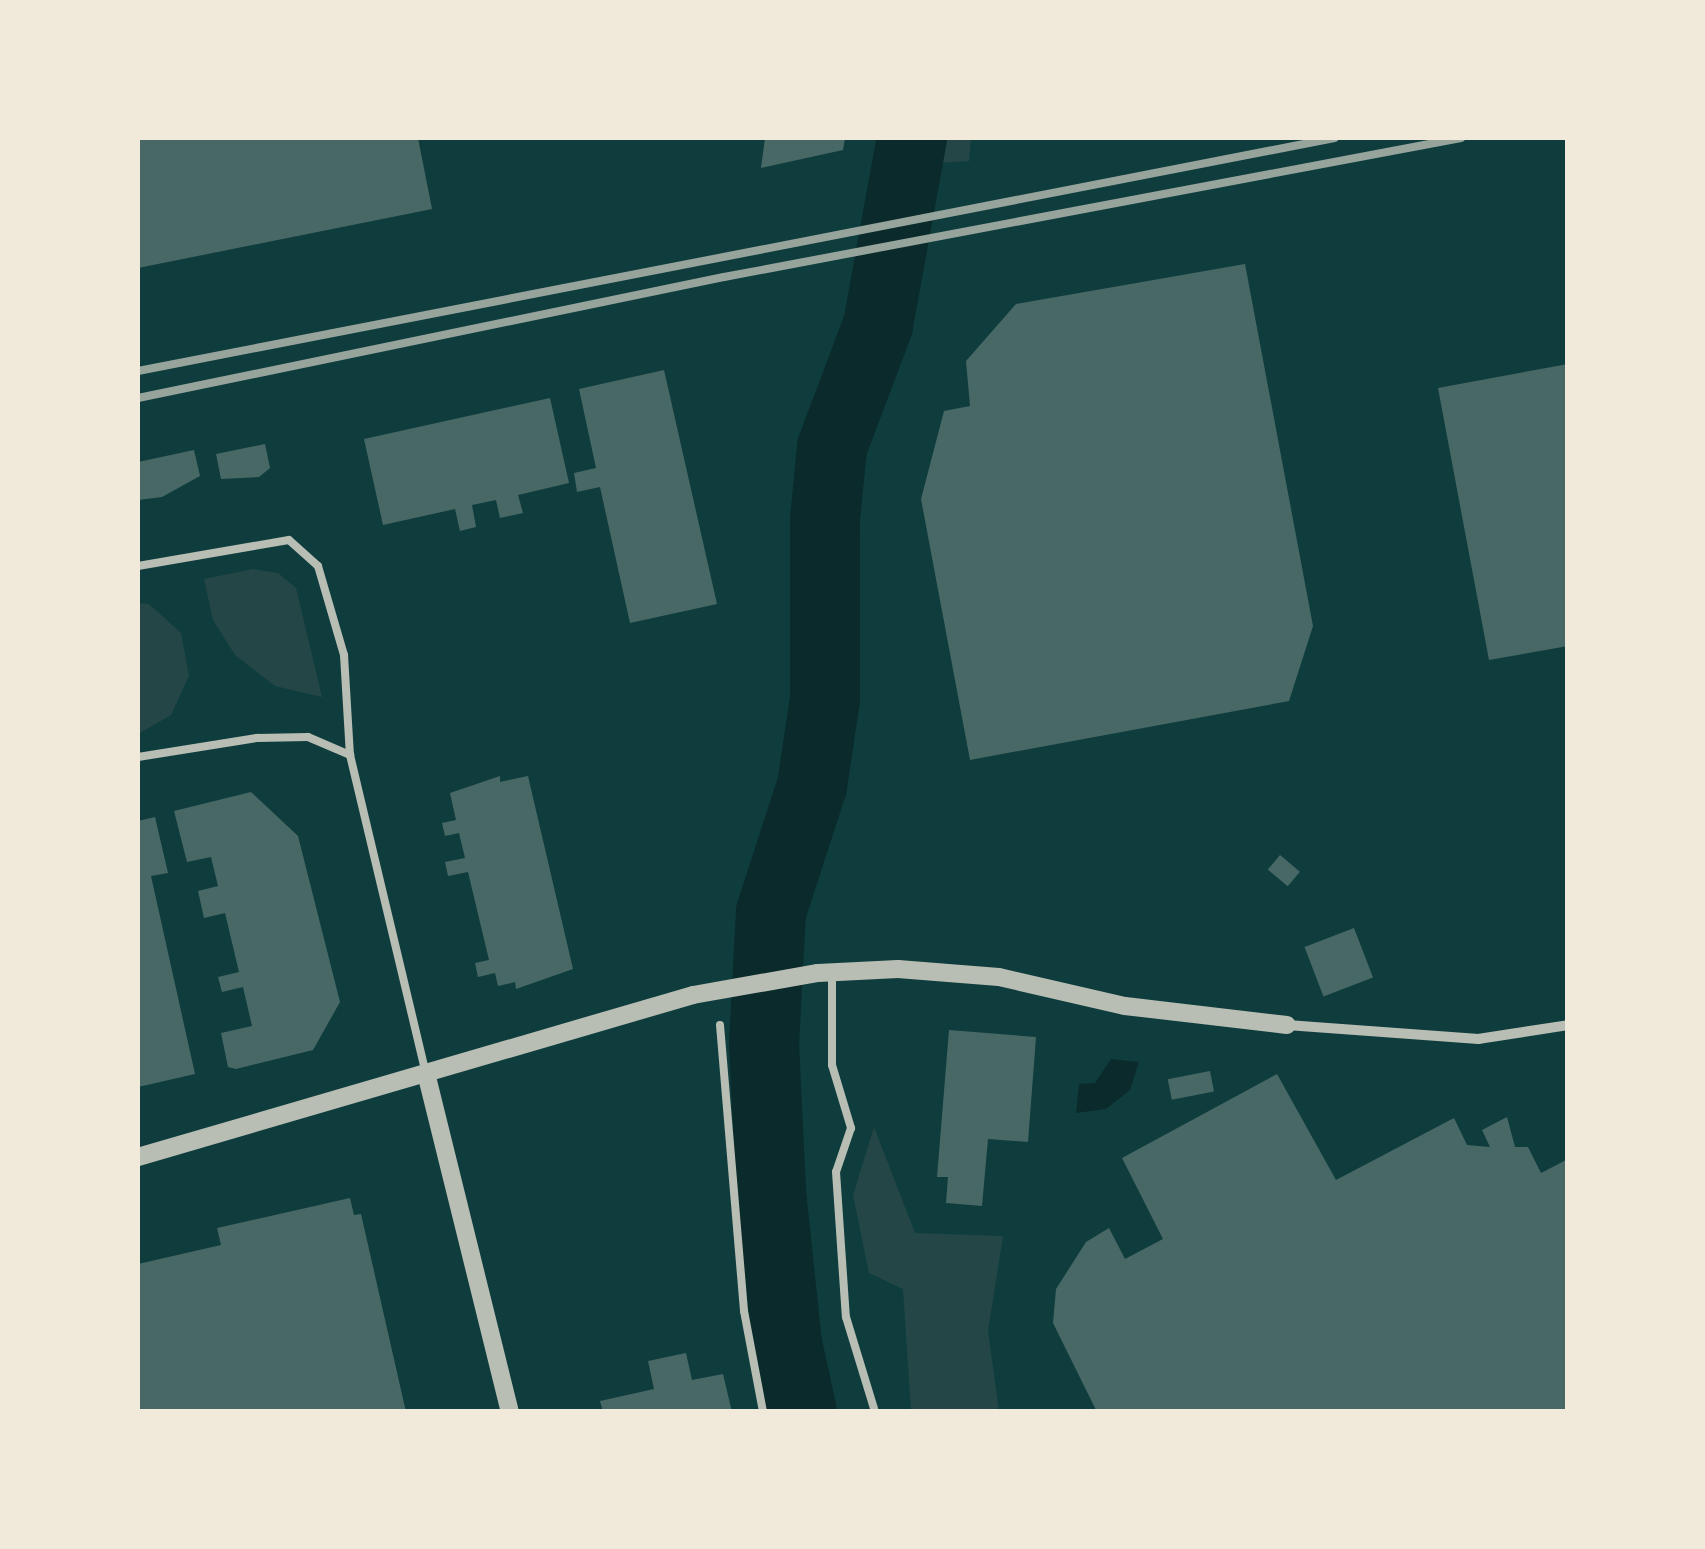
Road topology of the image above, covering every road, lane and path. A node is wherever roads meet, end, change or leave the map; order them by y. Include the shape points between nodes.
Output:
1 (138, 566) edge
2 (350, 756) junction
3 (138, 757) edge
4 (825, 973) junction
5 (720, 1025) dead end
6 (1286, 1025) joint
7 (1568, 1025) edge
8 (426, 1072) junction
9 (138, 1158) edge
10 (510, 1412) edge
11 (763, 1412) edge
12 (875, 1412) edge

1 - 2 lane via 289,540 318,566 344,655
2 - 3 lane via 290,738
2 - 8 lane
4 - 6 street via 898,969 999,977 1125,1006
4 - 8 street via 692,995
4 - 12 lane via 832,1065 851,1128 836,1172 846,1317
5 - 11 lane via 744,1311
6 - 7 street via 1478,1040
8 - 9 street
8 - 10 street

